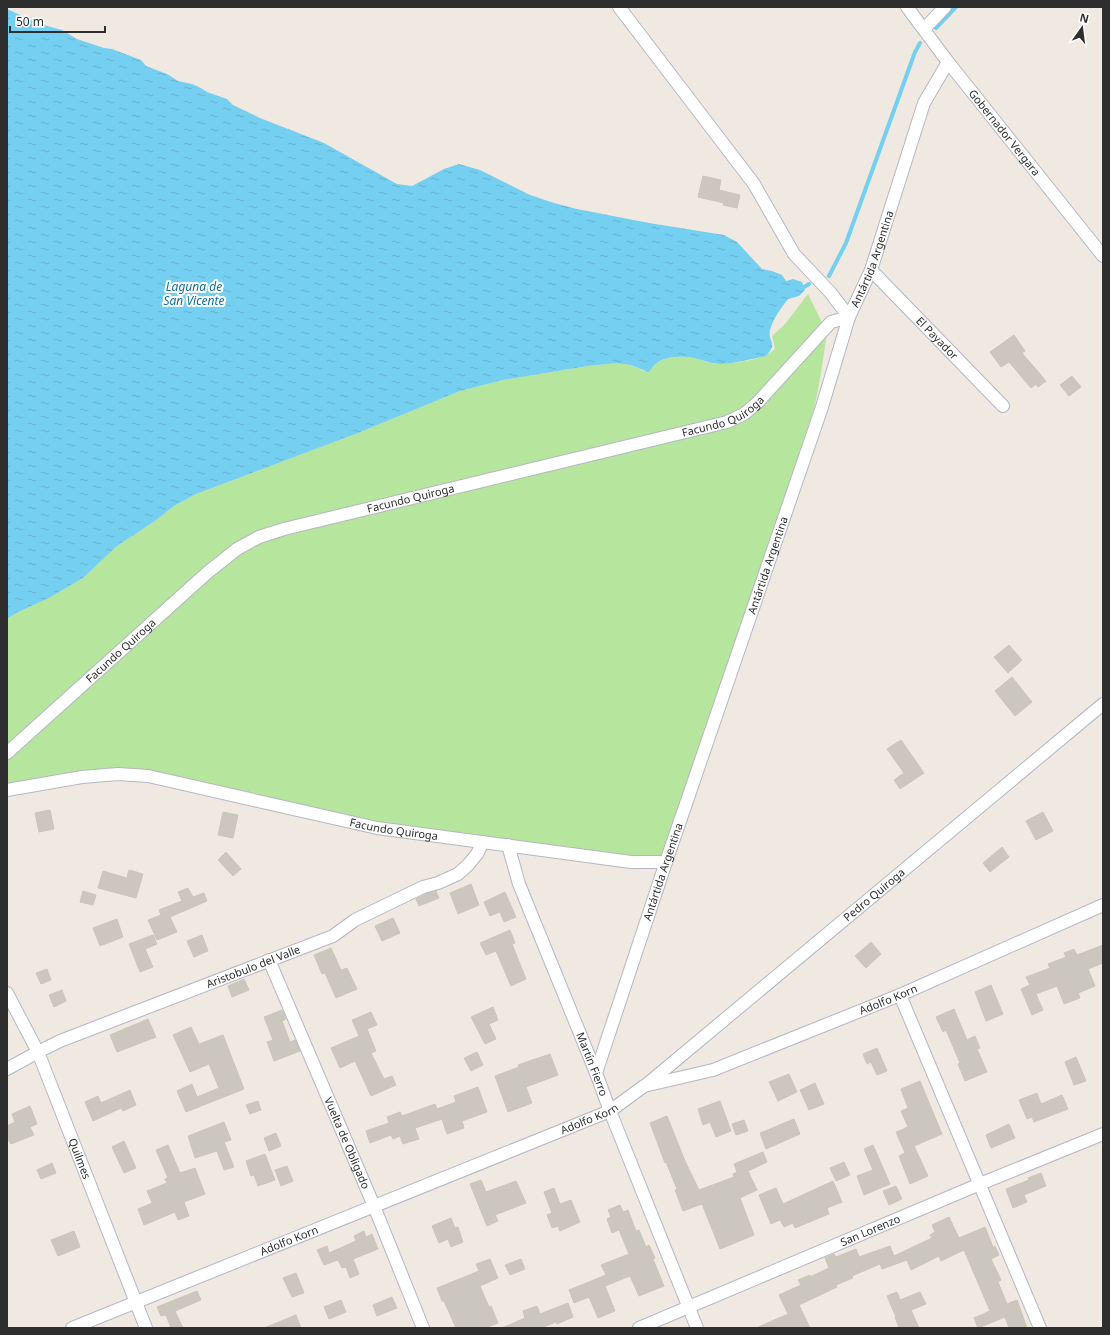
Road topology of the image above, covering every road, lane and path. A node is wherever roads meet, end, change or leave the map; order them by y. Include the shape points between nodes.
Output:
1 (619, 7) edge
2 (907, 7) edge
3 (946, 7) edge
4 (924, 29) junction
5 (948, 62) junction
6 (1103, 256) edge
7 (871, 270) junction
8 (849, 317) junction
9 (1002, 406) dead end
10 (1103, 704) edge
11 (7, 753) edge
12 (7, 790) edge
13 (483, 842) junction
14 (508, 845) junction
15 (666, 862) junction
16 (1103, 905) edge
17 (269, 960) junction
18 (7, 993) edge
19 (900, 995) junction
20 (38, 1052) junction
21 (7, 1069) edge
22 (596, 1073) junction
23 (644, 1086) junction
24 (610, 1111) junction
25 (1103, 1134) edge
26 (980, 1184) junction
27 (374, 1206) junction
28 (136, 1301) junction
29 (688, 1308) junction
30 (72, 1328) edge
31 (146, 1328) edge
32 (423, 1328) edge
33 (639, 1328) edge
34 (696, 1328) edge
35 (1040, 1328) edge

1 - 8 street via 754,184 794,254 830,292
2 - 4 street, Gobernador Vergara
3 - 4 street
4 - 5 street, Gobernador Vergara
5 - 6 street, Gobernador Vergara
5 - 7 street, Antártida Argentina via 924,104
7 - 8 street, Antártida Argentina
7 - 9 street, El Payador
8 - 11 street, Facundo Quiroga via 831,322 757,403 744,414 727,422 259,537 237,549 208,572
8 - 15 street, Antártida Argentina via 822,407
10 - 23 street, Pedro Quiroga
12 - 13 street, Facundo Quiroga via 82,777 118,774 148,776 377,828
13 - 14 street, Facundo Quiroga
13 - 17 street, Aristobulo del Valle via 477,854 458,874 423,887 355,920 333,936
14 - 15 street, Facundo Quiroga via 631,862
14 - 22 street, Martín Fierro via 519,884
15 - 22 street, Antártida Argentina
16 - 19 street, Adolfo Korn
17 - 20 street, Aristobulo del Valle via 60,1041
17 - 27 street, Vuelta de Obligado
18 - 20 street, Quilmes
19 - 23 street, Adolfo Korn via 713,1070
19 - 26 street
20 - 21 street, Aristobulo del Valle
20 - 28 street, Quilmes
22 - 24 street, Martín Fierro
23 - 24 street, Adolfo Korn
24 - 27 street, Adolfo Korn
24 - 29 street, Martín Fierro
25 - 26 street, San Lorenzo
26 - 29 street, San Lorenzo
26 - 35 street
27 - 28 street, Adolfo Korn
27 - 32 street, Vuelta de Obligado
28 - 30 street, Adolfo Korn
28 - 31 street, Quilmes
29 - 33 street, San Lorenzo
29 - 34 street, Martín Fierro

